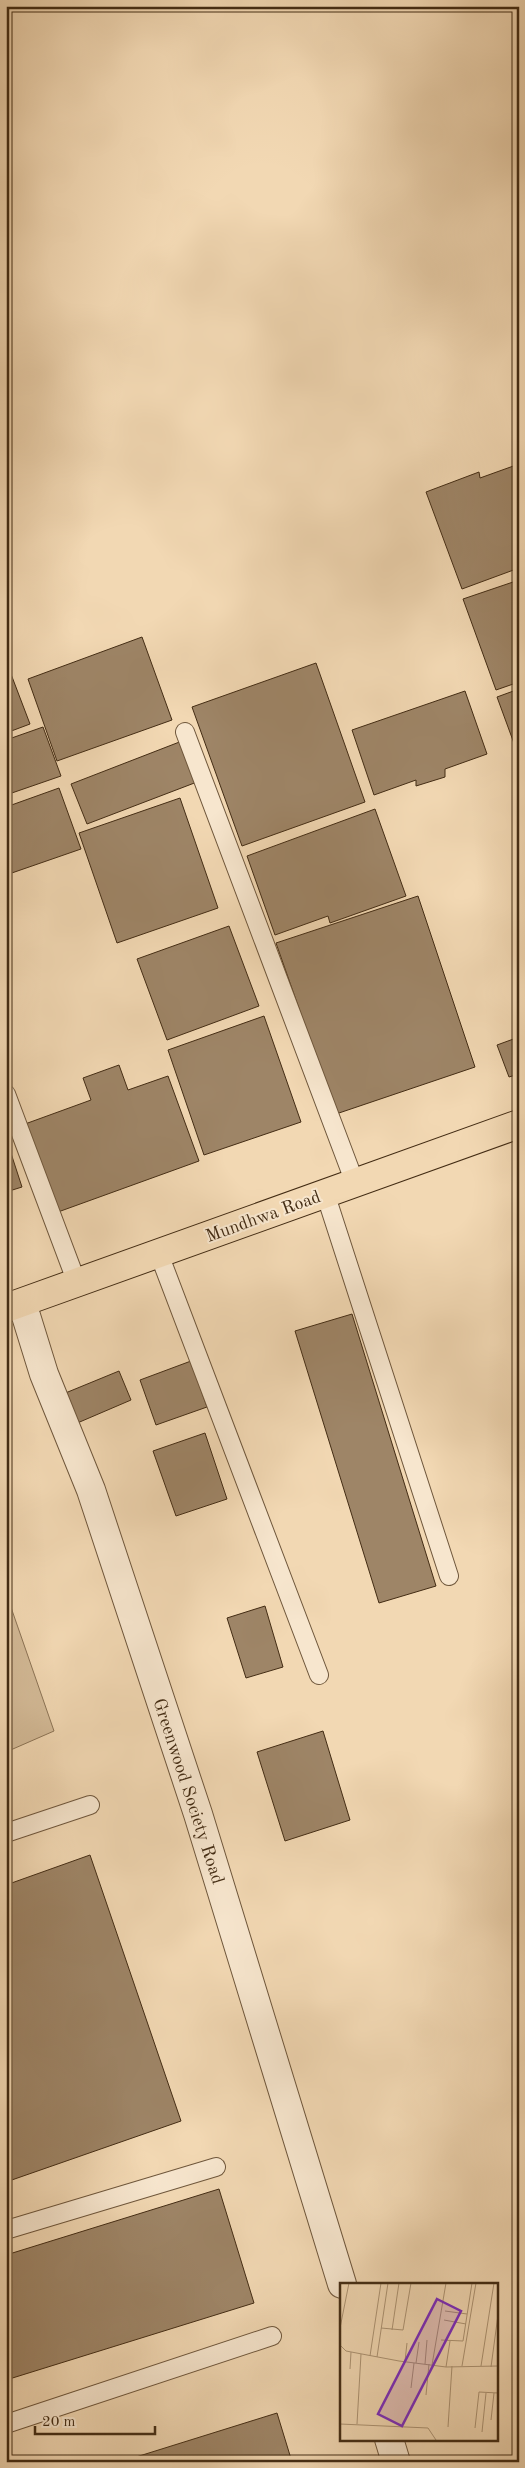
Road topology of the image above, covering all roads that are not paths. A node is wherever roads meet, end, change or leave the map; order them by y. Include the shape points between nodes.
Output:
1 (185, 732) dead end
2 (6, 1094) edge
3 (518, 1126) edge
4 (355, 1183) junction
5 (325, 1193) junction
6 (159, 1254) junction
7 (77, 1283) junction
8 (14, 1306) edge
9 (449, 1576) dead end
10 (319, 1675) dead end
11 (90, 1805) dead end
12 (6, 1833) edge
13 (216, 2167) dead end
14 (6, 2230) edge
15 (342, 2283) edge
16 (272, 2336) dead end
17 (6, 2424) edge
18 (389, 2440) edge
19 (396, 2462) edge

1 - 4 lane
2 - 7 lane
3 - 4 main road, Mundhwa Road
4 - 5 main road, Mundhwa Road
5 - 6 main road, Mundhwa Road
5 - 9 lane
6 - 7 main road, Mundhwa Road
6 - 10 lane
7 - 8 main road, Mundhwa Road
8 - 15 street, Greenwood Society Road via 91,1490 198,1814
11 - 12 lane
13 - 14 lane
16 - 17 lane
18 - 19 street

